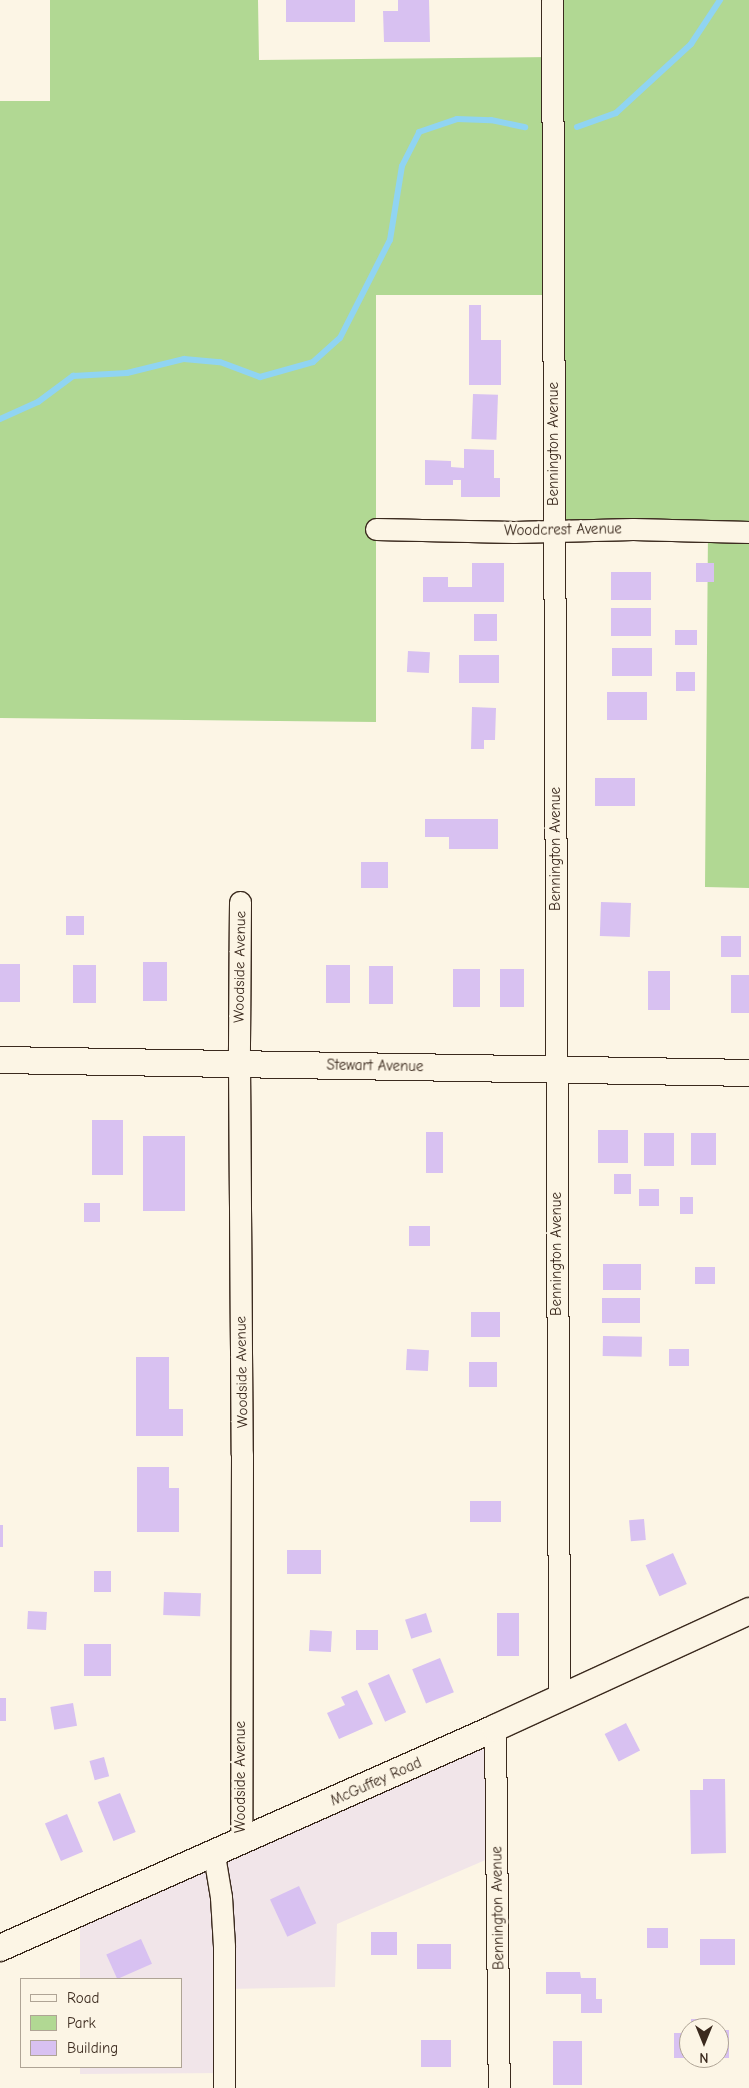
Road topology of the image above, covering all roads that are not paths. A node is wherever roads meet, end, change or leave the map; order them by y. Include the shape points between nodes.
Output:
1 (552, 0) edge
2 (376, 529) dead end
3 (554, 530) junction
4 (749, 532) edge
5 (240, 902) dead end
6 (0, 1060) edge
7 (239, 1064) junction
8 (557, 1070) junction
9 (749, 1073) edge
10 (749, 1611) edge
11 (559, 1699) junction
12 (496, 1728) junction
13 (241, 1842) junction
14 (214, 1855) junction
15 (0, 1948) edge
16 (224, 2088) edge
17 (499, 2088) edge

1 - 3 street, Bennington Avenue
2 - 3 street, Woodcrest Avenue
3 - 4 street, Woodcrest Avenue
3 - 8 street, Bennington Avenue
5 - 7 street, Woodside Avenue
6 - 7 street, Stewart Avenue
7 - 8 street, Stewart Avenue
7 - 13 street, Woodside Avenue
8 - 9 street, Stewart Avenue
8 - 11 street, Bennington Avenue
10 - 11 street, McGuffey Road
11 - 12 street, McGuffey Road
12 - 13 street, McGuffey Road
12 - 17 street, Bennington Avenue
13 - 14 street, McGuffey Road
14 - 15 street, McGuffey Road
14 - 16 street via 222,1897

